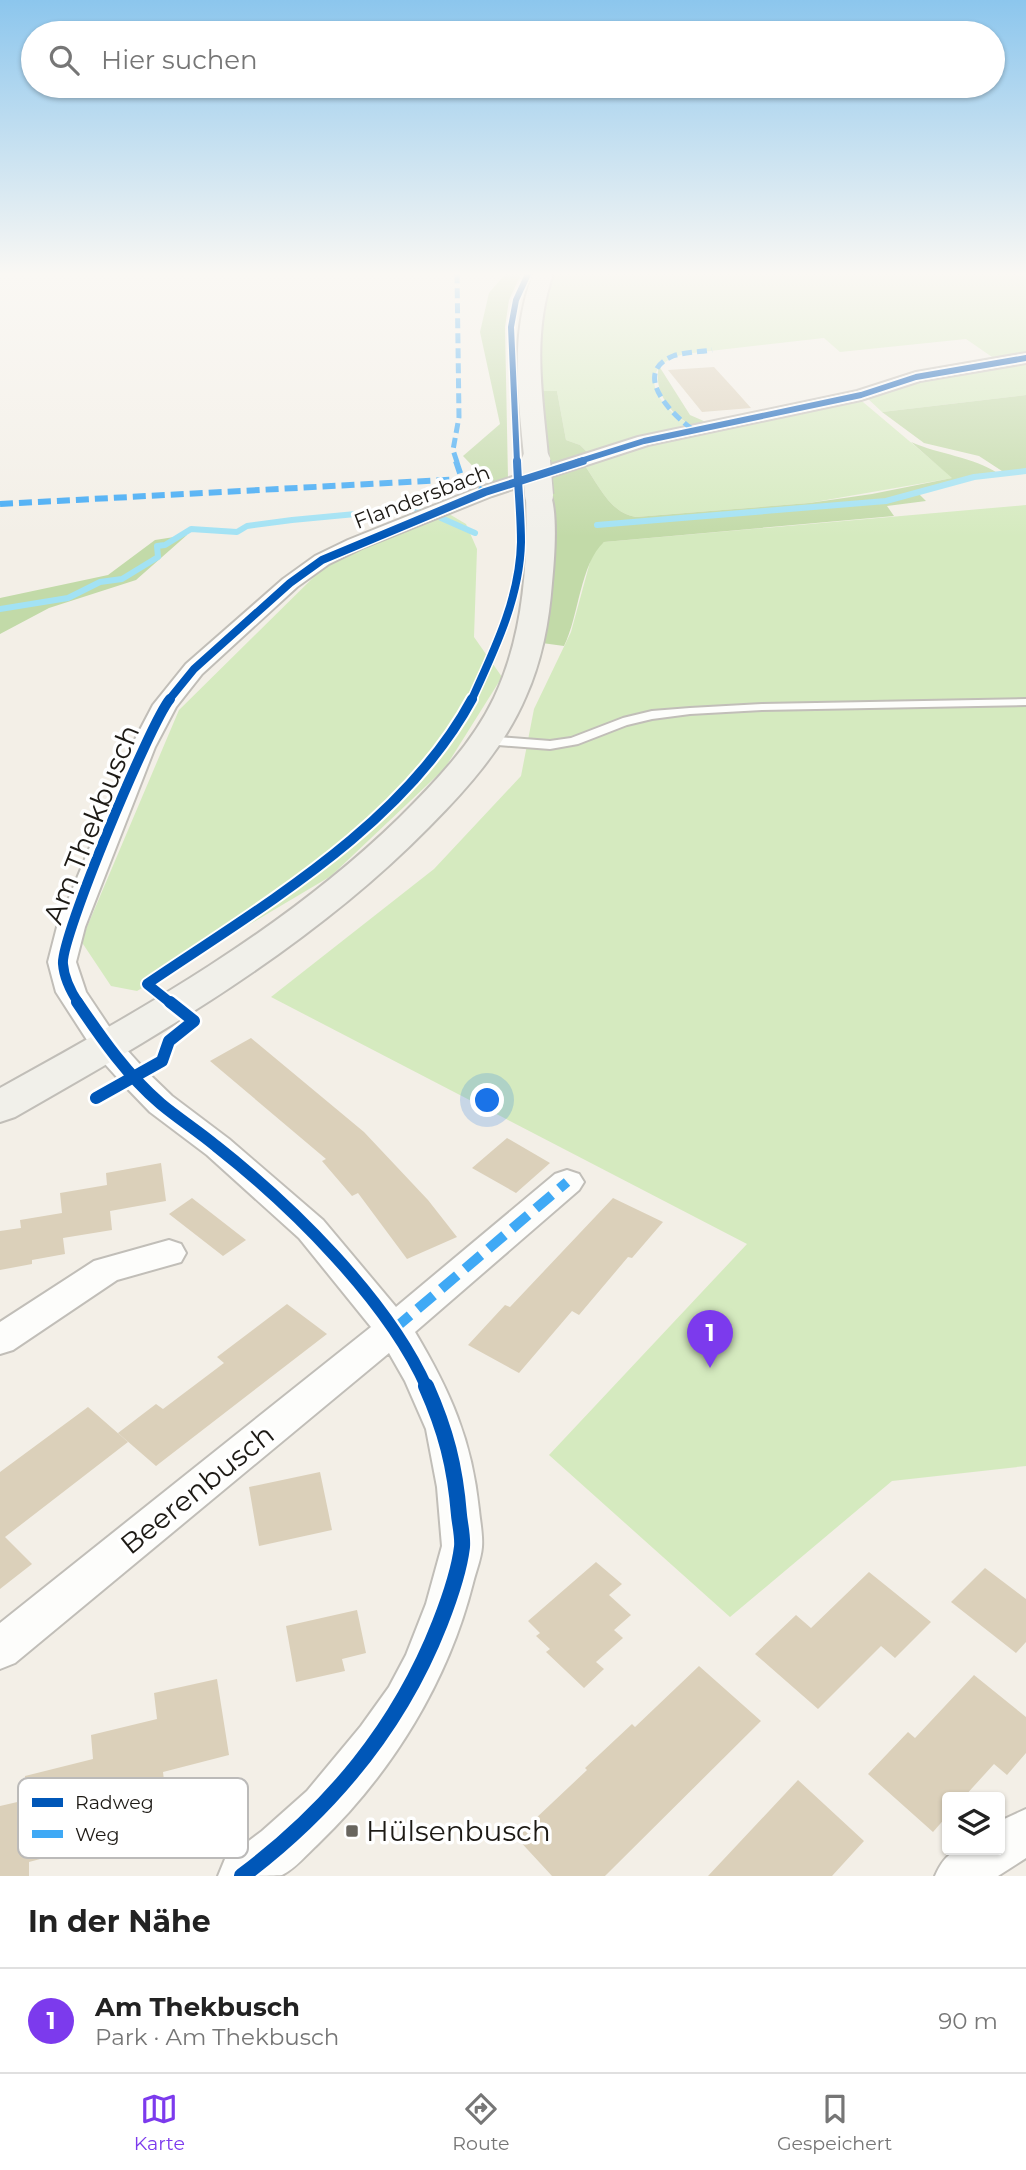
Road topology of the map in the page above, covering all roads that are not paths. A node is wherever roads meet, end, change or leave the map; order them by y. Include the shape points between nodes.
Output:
1 (529, 362) edge
2 (1002, 362) edge
3 (322, 560) joint
4 (1026, 702) edge
5 (486, 740) junction
6 (107, 1047) junction
7 (0, 1107) edge
8 (567, 1182) dead end
9 (169, 1253) dead end
10 (394, 1329) junction
11 (0, 1340) edge
12 (0, 1649) edge
13 (1026, 1832) edge
14 (1005, 1844) edge
15 (988, 1855) edge
16 (242, 1876) edge
17 (960, 1876) edge

1 - 5 main road, bridge via 541,533 534,622 525,659
2 - 3 street, Flandersbach via 916,377 860,396 644,441 474,496
3 - 6 street, Am Thekbusch via 194,669 165,705 143,747 71,927 62,962 71,992
4 - 5 lane via 690,711 642,717 562,743
5 - 6 main road via 424,814 365,870 199,990
6 - 7 main road
6 - 10 street, Am Thekbusch via 162,1104 311,1229
8 - 10 street
9 - 11 street via 106,1269
10 - 12 street, Beerenbusch
10 - 16 street, Am Thekbusch via 445,1429 457,1487 462,1546 447,1604 424,1664 377,1741 323,1807
13 - 14 street
15 - 17 street

